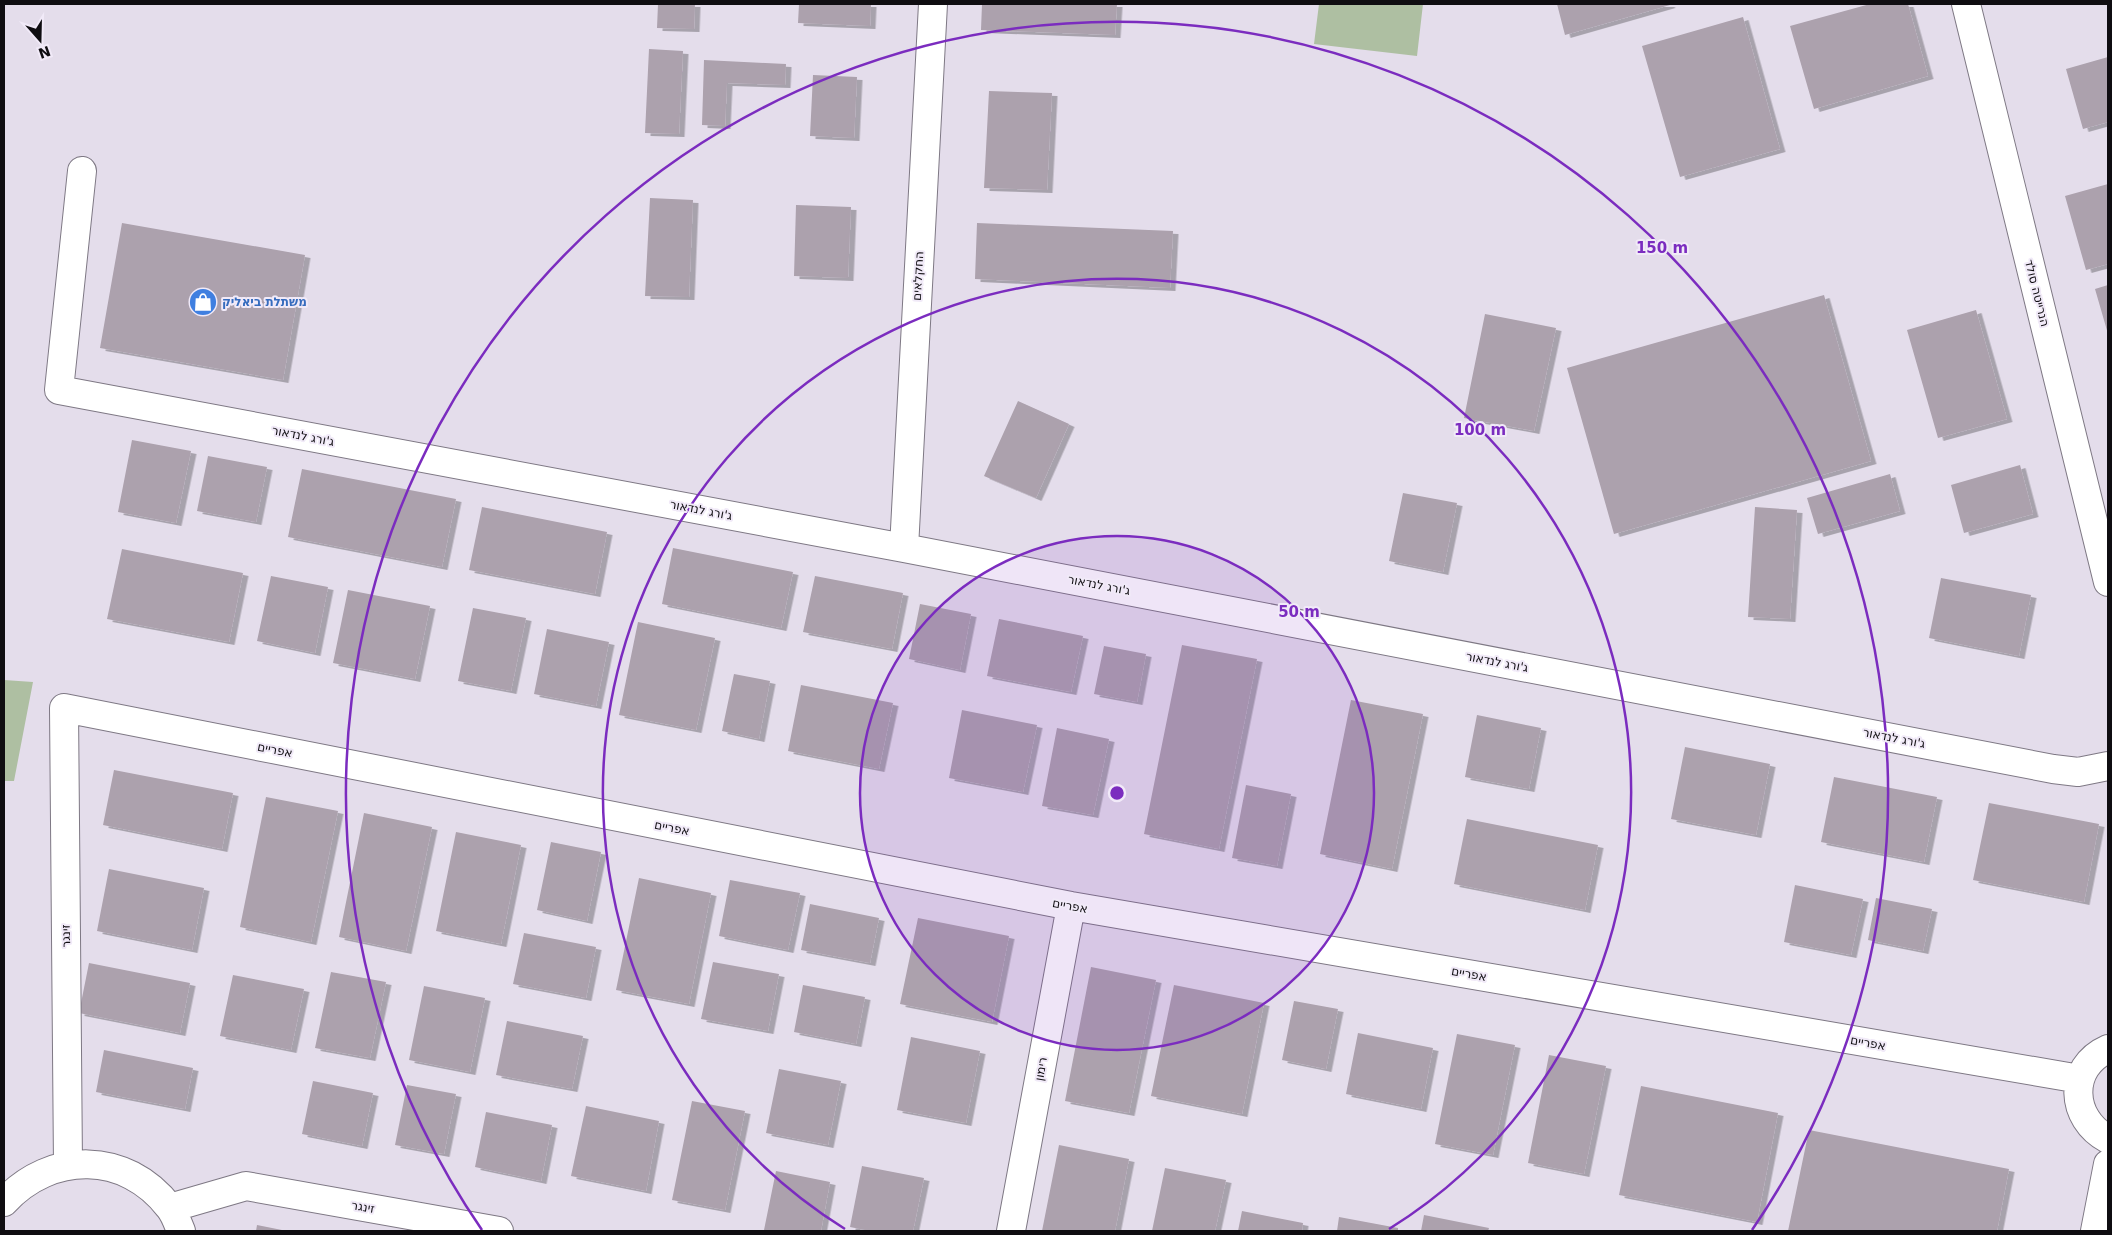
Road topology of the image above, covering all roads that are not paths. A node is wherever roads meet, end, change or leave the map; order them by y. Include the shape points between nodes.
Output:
1 (933, 4) edge
2 (1966, 4) edge
3 (82, 171) dead end
4 (904, 548) junction
5 (2108, 582) edge
6 (64, 708) joint
7 (2108, 766) edge
8 (1071, 906) junction
9 (2108, 1049) edge
10 (2080, 1079) junction
11 (2108, 1139) edge
12 (2108, 1164) edge
13 (68, 1165) junction
14 (4, 1202) edge
15 (176, 1220) edge
16 (499, 1231) edge
17 (1011, 1231) edge
18 (2095, 1231) edge

1 - 4 street, החקלאים
2 - 5 street, הנרייטה סולד
3 - 4 street, ג'ורג לנדאור via 59,390
4 - 7 street, ג'ורג לנדאור via 2053,769 2078,772
6 - 8 street, אפריים
6 - 13 street, זינגר
8 - 10 street, אפריים
8 - 17 street, רימון
9 - 10 street via 2088,1064
10 - 11 street via 2080,1110 2088,1123
12 - 18 street
13 - 14 street via 42,1173 17,1187
13 - 15 street via 97,1164 125,1172 150,1187
15 - 16 street, זינגר via 246,1186

